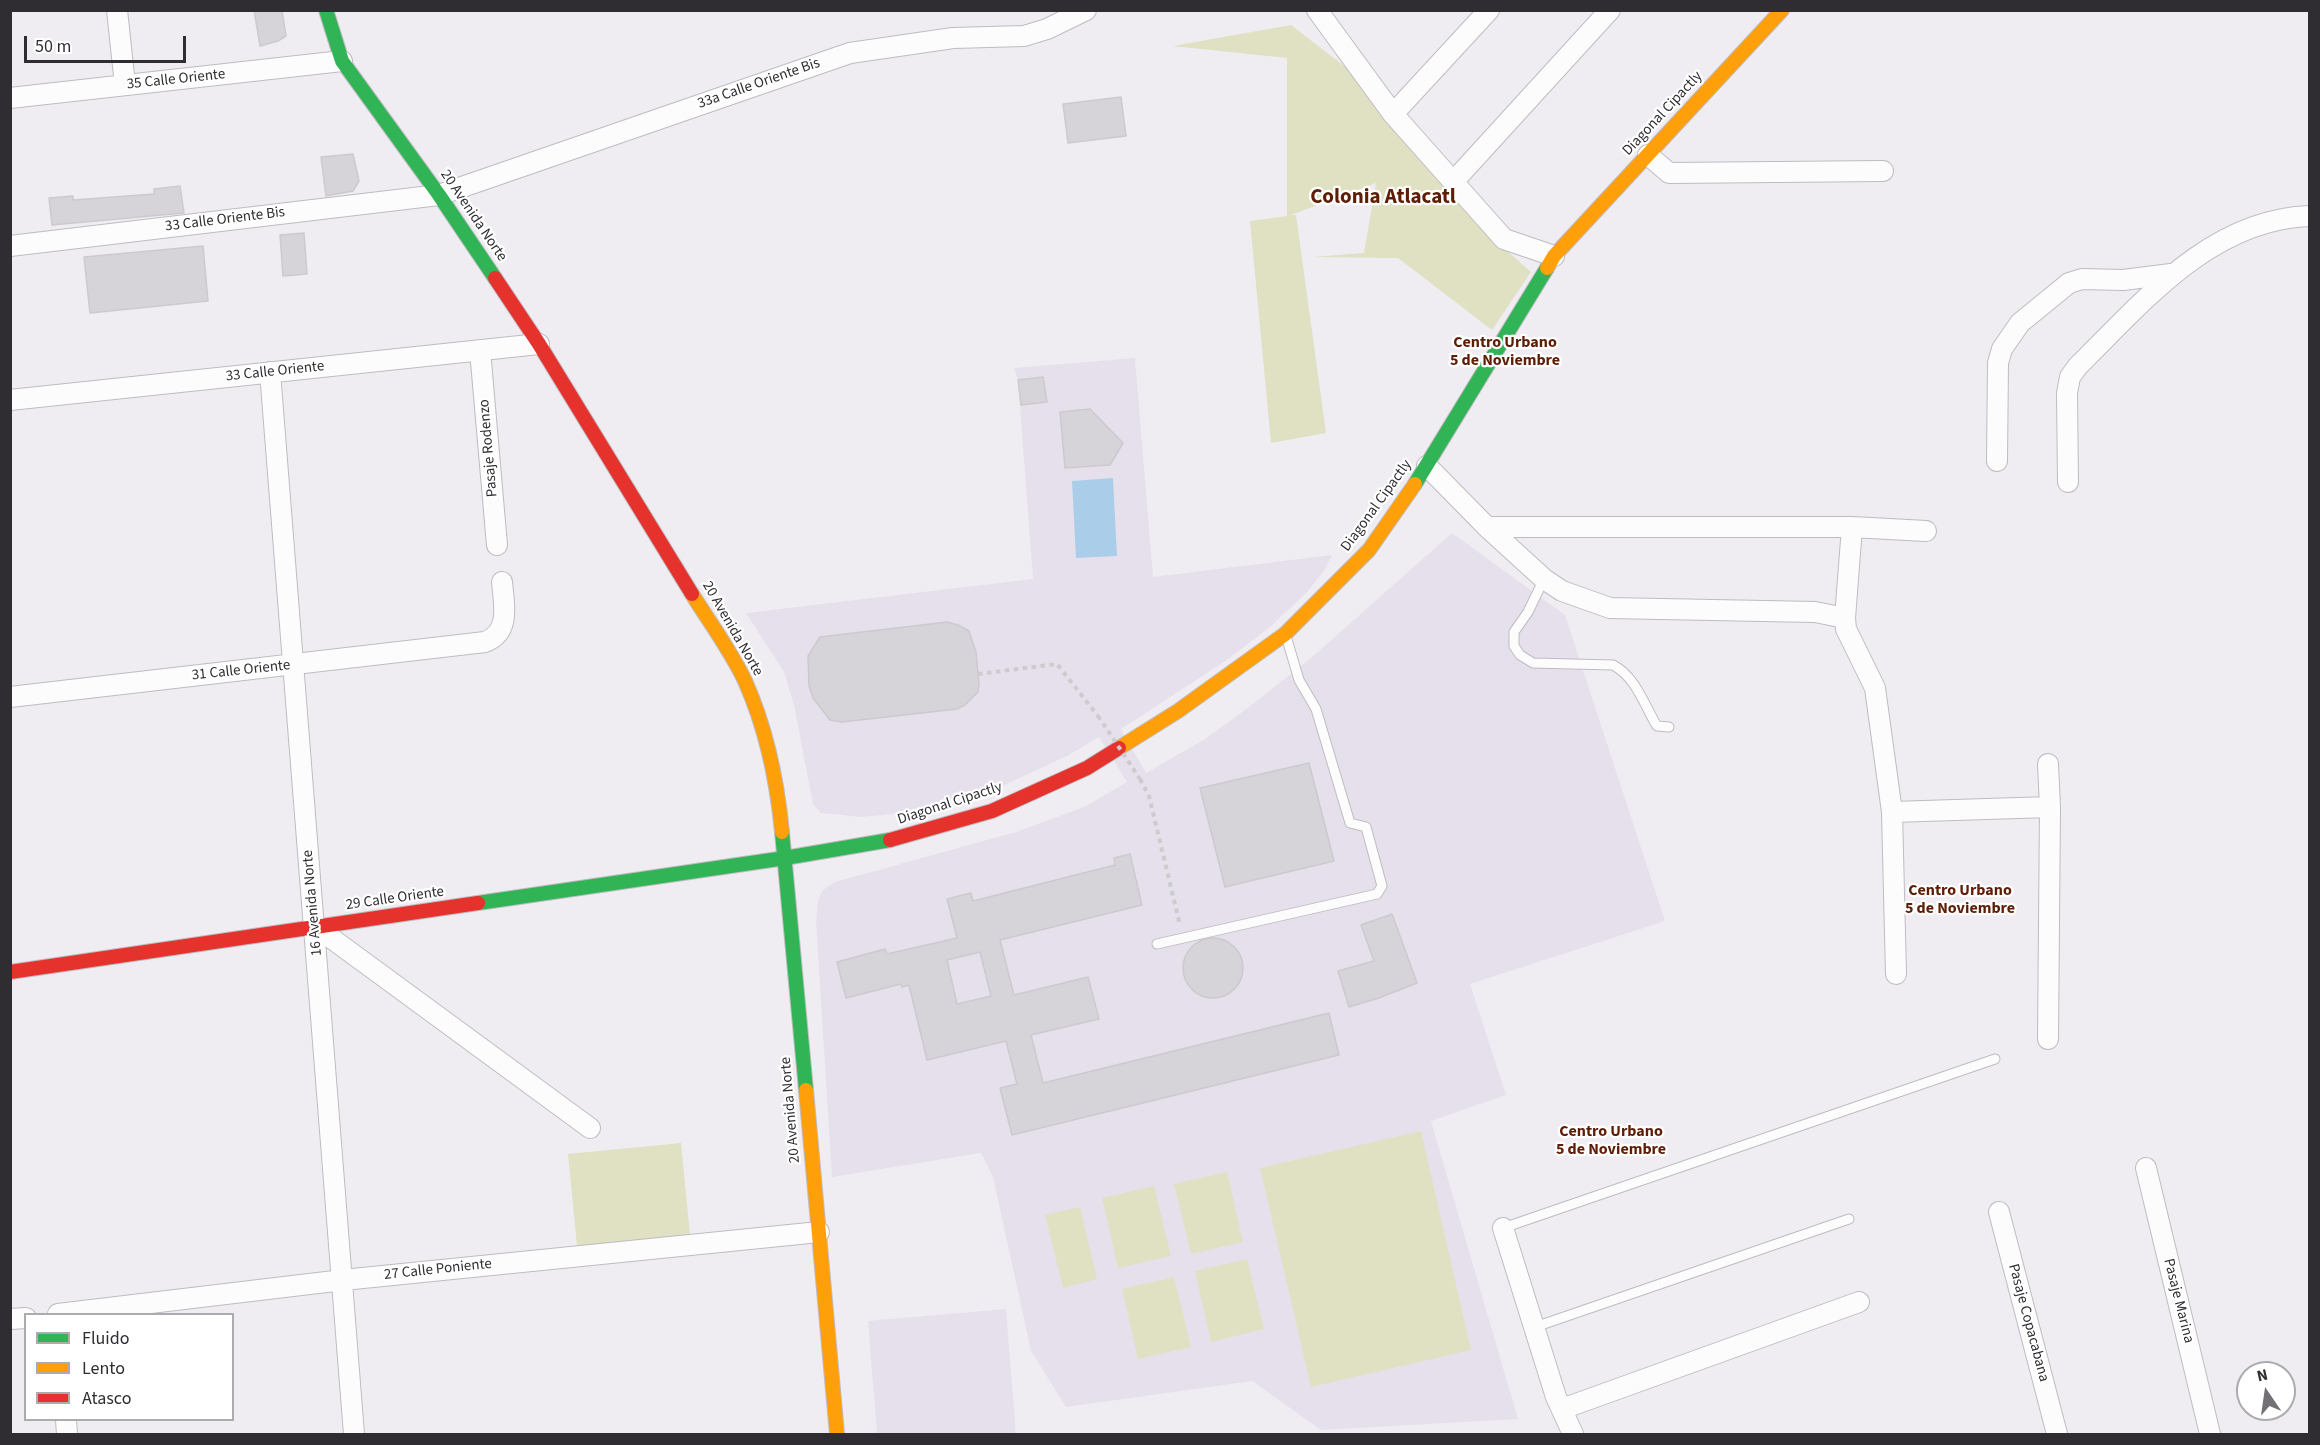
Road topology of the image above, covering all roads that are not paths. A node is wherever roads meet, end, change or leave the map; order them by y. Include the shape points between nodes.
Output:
1 (117, 10) edge
2 (326, 10) edge
3 (1086, 10) edge
4 (1317, 10) edge
5 (1489, 10) edge
6 (1610, 10) edge
7 (1775, 12) edge
8 (342, 61) junction
9 (124, 86) junction
10 (10, 98) edge
11 (1393, 114) junction
12 (1648, 155) junction
13 (1883, 171) dead end
14 (1453, 182) junction
15 (439, 195) junction
16 (2310, 216) edge
17 (10, 246) edge
18 (1554, 256) junction
19 (2171, 274) junction
20 (539, 344) junction
21 (480, 350) junction
22 (270, 372) junction
23 (10, 400) edge
24 (1997, 461) dead end
25 (1427, 466) junction
26 (2068, 482) dead end
27 (1487, 527) junction
28 (1852, 527) junction
29 (1926, 531) dead end
30 (497, 545) dead end
31 (1544, 579) junction
32 (502, 582) dead end
33 (1845, 618) junction
34 (1285, 634) junction
35 (294, 665) junction
36 (10, 697) edge
37 (1669, 727) dead end
38 (2048, 764) dead end
39 (2050, 807) junction
40 (1892, 812) junction
41 (785, 858) junction
42 (316, 927) junction
43 (1157, 944) dead end
44 (10, 972) edge
45 (1896, 974) dead end
46 (2048, 1039) dead end
47 (1995, 1059) dead end
48 (590, 1128) dead end
49 (2146, 1168) dead end
50 (1999, 1212) dead end
51 (1849, 1219) dead end
52 (1503, 1228) joint
53 (819, 1232) junction
54 (343, 1280) junction
55 (1859, 1302) dead end
56 (66, 1313) edge
57 (1535, 1327) junction
58 (1562, 1409) junction
59 (354, 1434) edge
60 (837, 1434) edge
61 (1573, 1434) edge
62 (2057, 1434) edge
63 (2210, 1434) edge

1 - 9 street
2 - 8 street, 20 Avenida Norte
3 - 15 street, 33a Calle Oriente Bis via 1024,36 953,38 850,53
4 - 11 street
5 - 11 street
6 - 14 street
7 - 12 street, Diagonal Cipactly
8 - 9 street, 35 Calle Oriente
8 - 15 street, 20 Avenida Norte
9 - 10 street, 35 Calle Oriente
11 - 14 street
12 - 13 street via 1669,173
12 - 18 street, Diagonal Cipactly
14 - 18 street via 1504,239
15 - 17 street, 33 Calle Oriente Bis
15 - 20 street, 20 Avenida Norte
16 - 19 street via 2252,225
18 - 25 street, Diagonal Cipactly
19 - 24 street via 2069,283 2020,323 2002,349 1998,363
19 - 26 street via 2070,377
20 - 21 street, 33 Calle Oriente
20 - 41 street, 20 Avenida Norte via 744,679 765,732 778,792
21 - 22 street, 33 Calle Oriente
21 - 30 street, Pasaje Rodenzo
22 - 23 street, 33 Calle Oriente
22 - 35 street, 16 Avenida Norte
25 - 27 street
25 - 34 street, Diagonal Cipactly via 1369,550
27 - 28 street
27 - 31 street
28 - 29 street
28 - 33 street
31 - 33 street via 1562,591 1610,608 1815,612
31 - 37 lane via 1514,632 1514,646 1520,655 1533,663 1613,665 1633,682 1658,726
32 - 35 street, 31 Calle Oriente via 504,626 494,639
33 - 40 street via 1846,629 1875,688
34 - 41 street, Diagonal Cipactly via 1178,711 1087,768 1003,806 894,840
34 - 43 lane via 1299,680 1316,710 1350,823 1366,827 1382,886 1377,894
35 - 36 street, 31 Calle Oriente
35 - 42 street, 16 Avenida Norte
38 - 39 street
39 - 40 street
39 - 46 street
40 - 45 street
41 - 42 street, 29 Calle Oriente
41 - 53 street, 20 Avenida Norte
42 - 44 street, 29 Calle Oriente
42 - 48 street
42 - 54 street, 16 Avenida Norte
47 - 52 lane
49 - 63 street, Pasaje Marina
50 - 62 street, Pasaje Copacabana
51 - 57 lane
52 - 57 street
53 - 54 street, 27 Calle Poniente
53 - 60 street, 20 Avenida Norte
54 - 56 street, 27 Calle Poniente
54 - 59 street, 16 Avenida Norte
55 - 58 street
57 - 58 street
58 - 61 street

